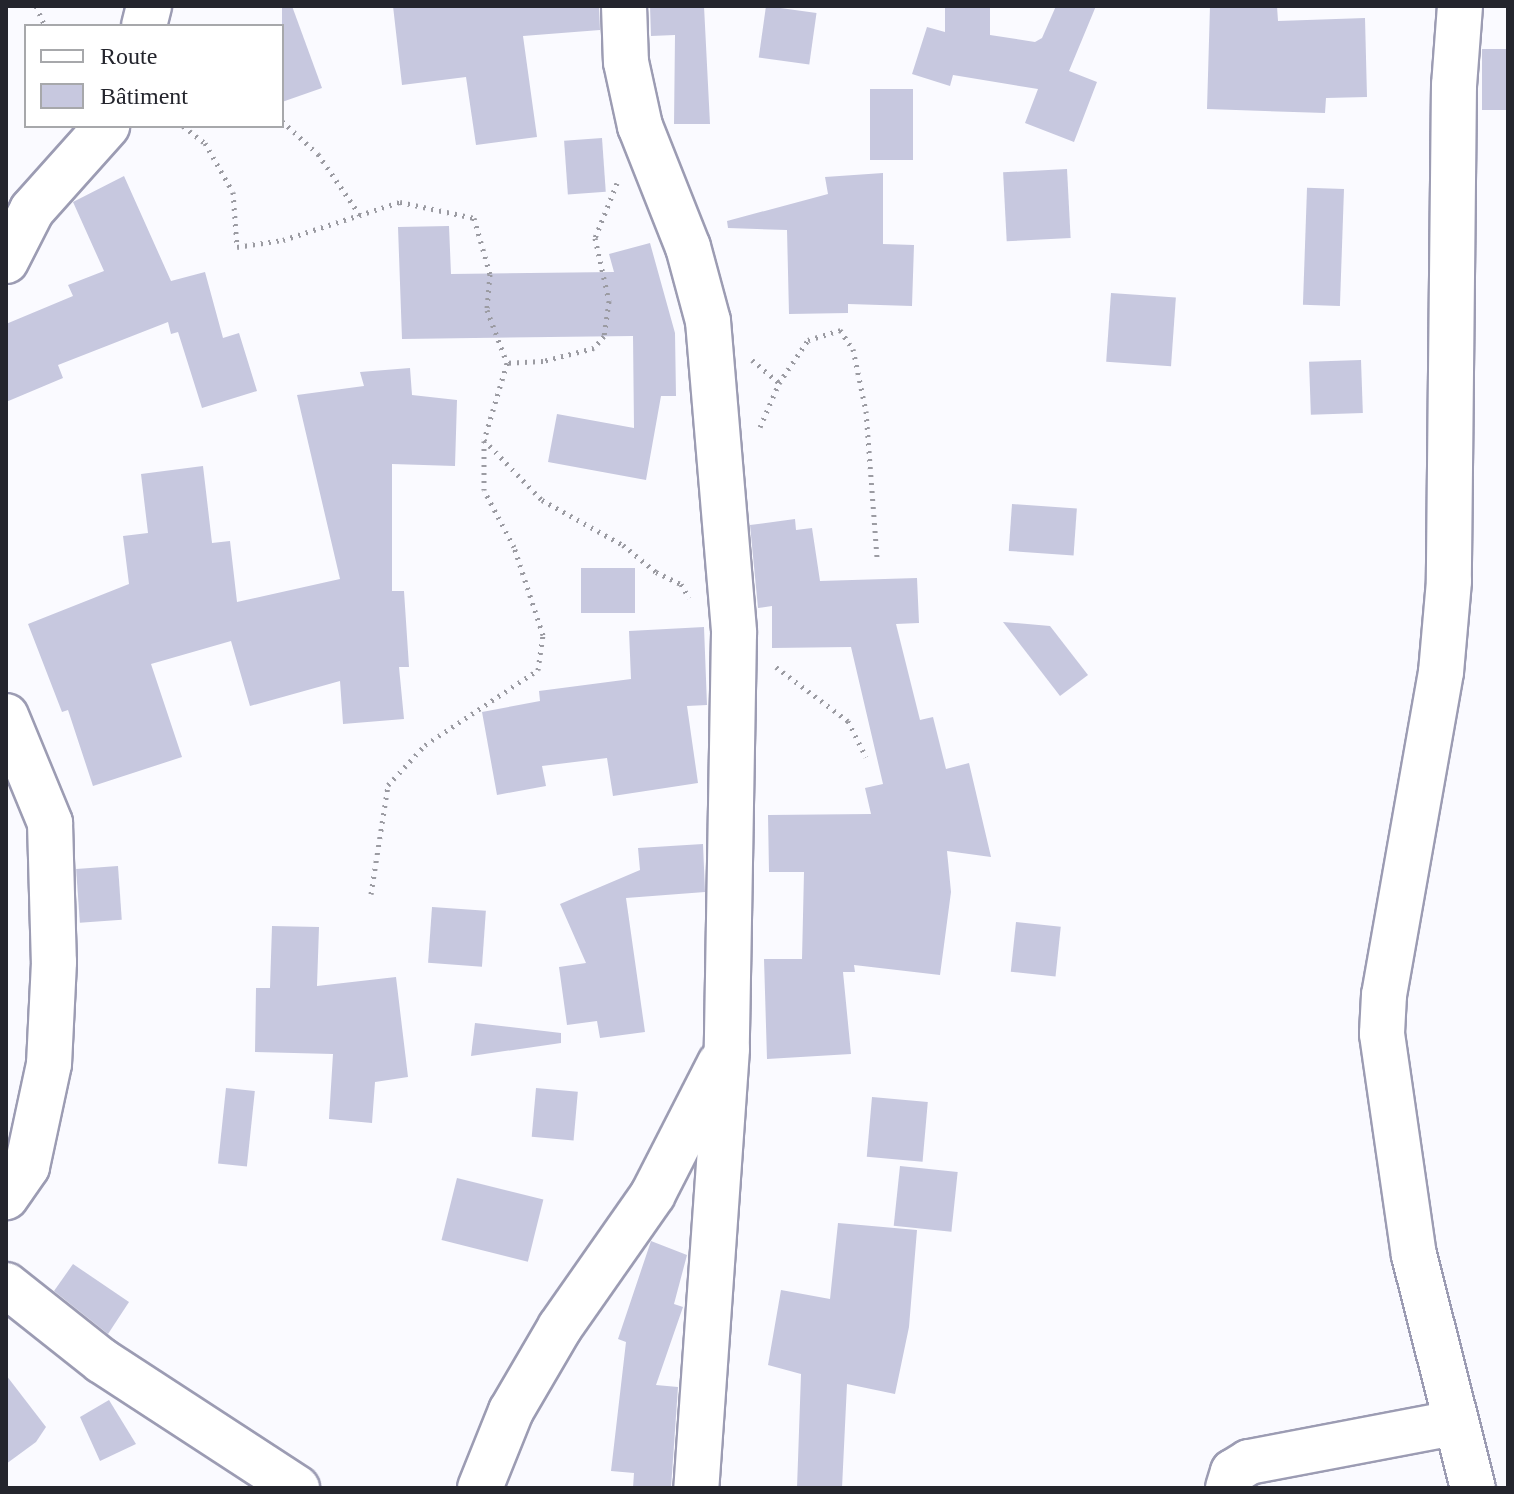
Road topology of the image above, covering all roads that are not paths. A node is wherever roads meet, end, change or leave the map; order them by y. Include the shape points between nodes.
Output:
1 (624, 6) edge
2 (1460, 6) edge
3 (105, 128) edge
4 (6, 261) edge
5 (6, 716) edge
6 (727, 1049) junction
7 (6, 1197) edge
8 (6, 1285) edge
9 (1454, 1423) junction
10 (297, 1488) edge
11 (480, 1488) edge
12 (696, 1488) edge
13 (1228, 1488) edge
14 (1473, 1488) edge

1 - 6 street via 626,62 640,126 688,247 708,321 734,633
2 - 9 street via 1454,85 1449,581 1441,672 1384,995 1382,1034 1414,1255
3 - 4 street via 32,210
5 - 7 street via 50,823 54,962 49,1064 27,1167
6 - 11 street via 653,1194 560,1327 511,1411
6 - 12 street
8 - 10 street via 102,1361
9 - 13 street via 1249,1462 1233,1472
9 - 14 street

